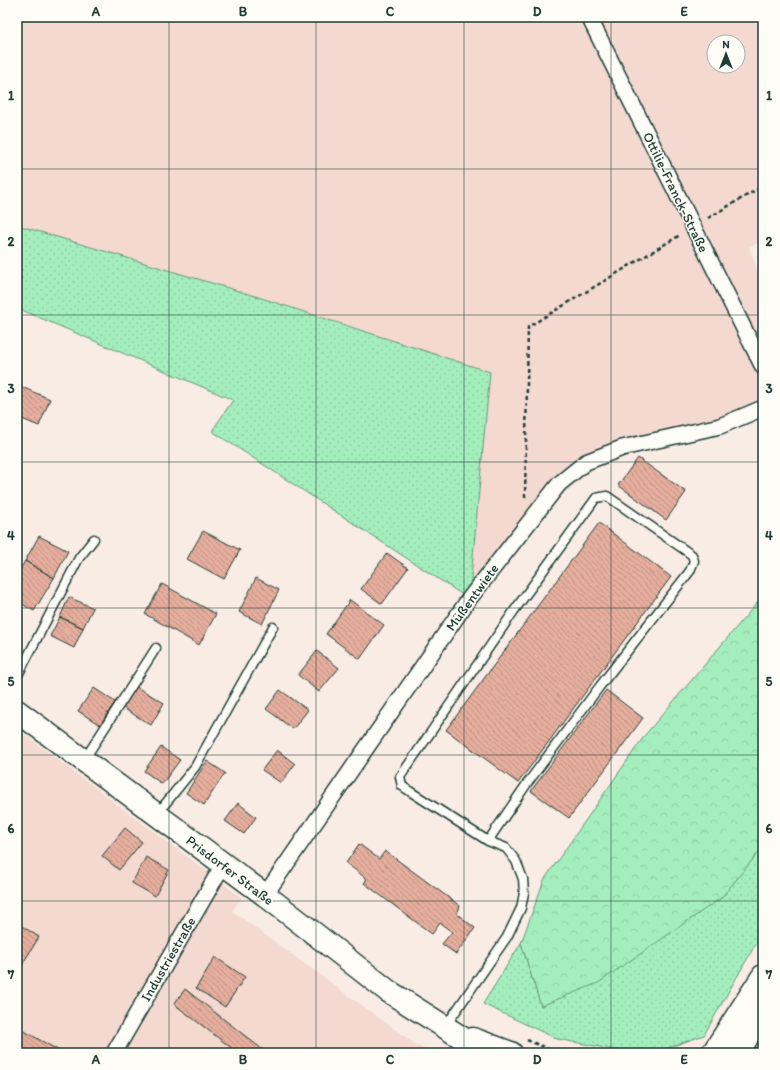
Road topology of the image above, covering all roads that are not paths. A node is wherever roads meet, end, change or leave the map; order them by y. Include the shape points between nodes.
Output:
1 (589, 17) edge
2 (763, 367) edge
3 (763, 408) edge
4 (94, 539) dead end
5 (273, 626) dead end
6 (156, 648) dead end
7 (17, 677) edge
8 (17, 711) edge
9 (84, 760) junction
10 (156, 815) junction
11 (488, 841) junction
12 (223, 865) junction
13 (264, 895) junction
14 (763, 976) edge
15 (763, 1010) edge
16 (444, 1027) junction
17 (114, 1053) edge
18 (486, 1053) edge
19 (511, 1053) edge
20 (713, 1053) edge
21 (738, 1053) edge

1 - 2 street, Ottilie-Franck-Straße
3 - 13 street, Müßentwiete via 720,426 622,448 586,462 559,484 469,599
4 - 7 lane via 79,558
5 - 10 lane via 195,767
6 - 9 lane
8 - 9 main road, Prisdorfer Straße
9 - 10 main road, Prisdorfer Straße
10 - 12 main road, Prisdorfer Straße
11 - 11 lane via 526,785 690,570 694,561 692,555 607,496 596,498 593,502 514,611 400,777 402,786 406,789
11 - 16 lane via 506,848 516,861 523,878 522,908 508,937
12 - 13 main road, Prisdorfer Straße
12 - 17 street, Industriestraße
13 - 16 main road, Prisdorfer Straße via 388,992
14 - 20 main road
15 - 21 main road
16 - 18 main road, Prisdorfer Straße
16 - 19 main road, Prisdorfer Straße

